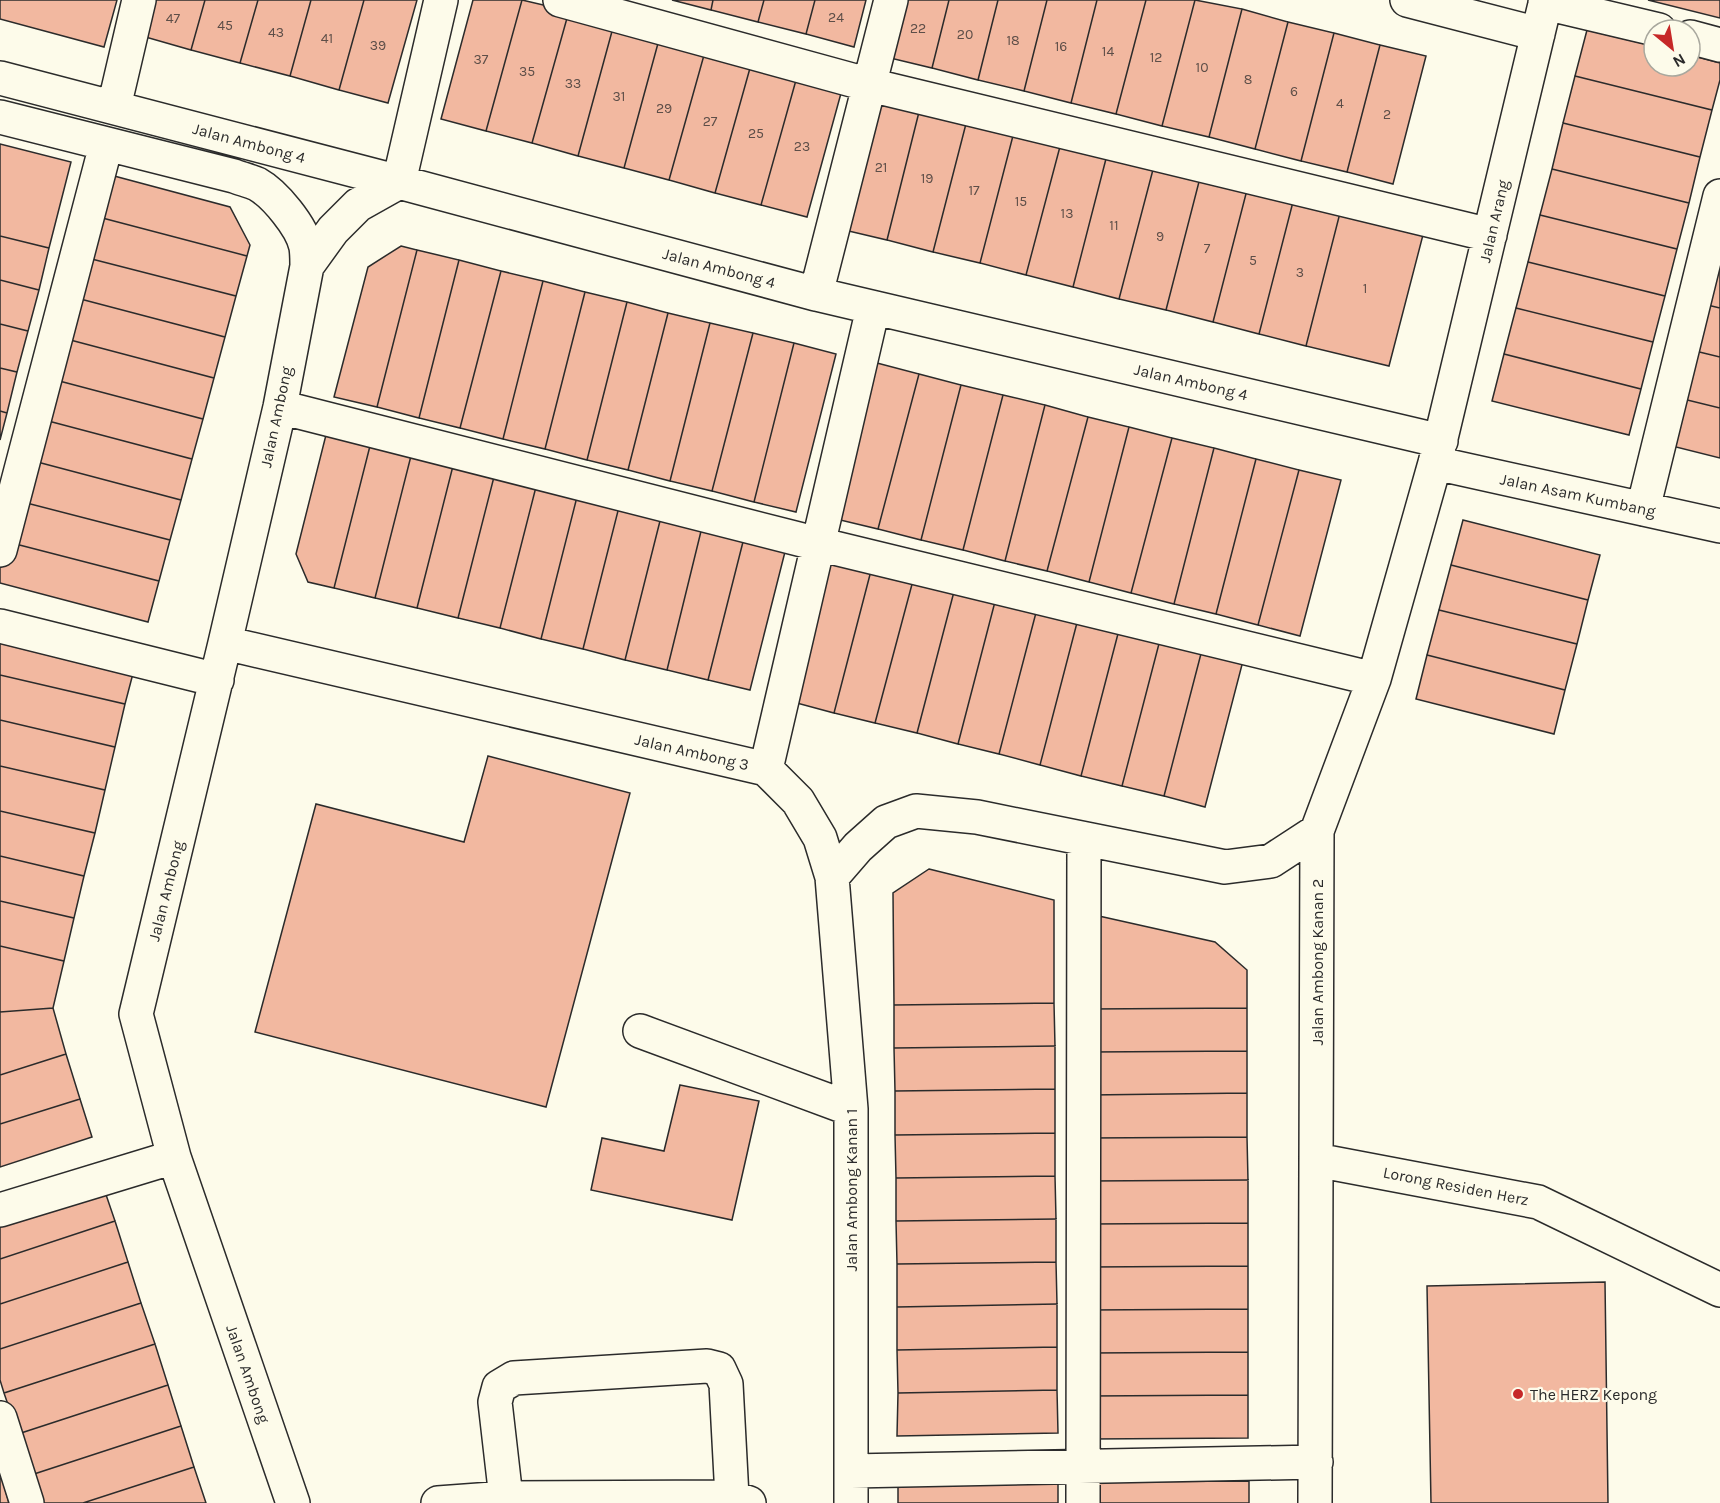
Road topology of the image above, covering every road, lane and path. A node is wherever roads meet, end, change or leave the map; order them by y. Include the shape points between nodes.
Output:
1 (139, 0) edge
2 (441, 0) edge
3 (560, 0) edge
4 (891, 0) edge
5 (1407, 0) edge
6 (1545, 1) edge
7 (1642, 26) edge
8 (1538, 34) junction
9 (1702, 40) edge
10 (1720, 45) edge
11 (0, 78) edge
12 (870, 85) junction
13 (114, 107) junction
14 (0, 117) edge
15 (106, 145) junction
16 (399, 182) junction
17 (1720, 196) edge
18 (1490, 235) junction
19 (307, 266) junction
20 (816, 294) junction
21 (873, 308) junction
22 (280, 407) junction
23 (1438, 452) junction
24 (1643, 509) junction
25 (1720, 526) edge
26 (818, 544) junction
27 (0, 550) edge
28 (0, 626) edge
29 (225, 643) junction
30 (1374, 679) junction
31 (217, 680) junction
32 (766, 769) junction
33 (1317, 831) junction
34 (1084, 839) junction
35 (832, 877) junction
36 (640, 1031) dead end
37 (851, 1109) junction
38 (174, 1157) junction
39 (1317, 1160) junction
40 (0, 1210) edge
41 (1720, 1290) edge
42 (0, 1418) edge
43 (1316, 1462) junction
44 (1083, 1466) junction
45 (851, 1471) junction
46 (506, 1498) junction
47 (741, 1500) edge
48 (27, 1503) edge
49 (292, 1503) edge
50 (438, 1503) edge
51 (852, 1503) edge
52 (1083, 1503) edge
53 (1315, 1503) edge

1 - 13 street
2 - 16 street
3 - 12 street
4 - 12 street
5 - 8 street
6 - 7 street
6 - 8 street, Jalan Arang
8 - 18 street, Jalan Arang
9 - 10 street
11 - 13 street, Jalan Ambong 4
12 - 18 street
12 - 20 street
13 - 16 street, Jalan Ambong 4
14 - 15 street
15 - 19 street via 257,184 282,206 300,233 306,246
15 - 27 street
16 - 19 street via 358,205 333,230
16 - 20 street, Jalan Ambong 4
17 - 24 street
18 - 23 street, Jalan Arang
19 - 22 street, Jalan Ambong
20 - 21 street, Jalan Ambong 4
21 - 23 street, Jalan Ambong 4
21 - 26 street
22 - 26 street
22 - 29 street, Jalan Ambong
23 - 24 street, Jalan Asam Kumbang
23 - 30 street, Jalan Ambong Kanan 2
24 - 25 street, Jalan Asam Kumbang
26 - 30 street
26 - 32 street
28 - 31 street
29 - 31 street, Jalan Ambong
29 - 32 street, Jalan Ambong 3
30 - 33 street, Jalan Ambong Kanan 2
31 - 38 street, Jalan Ambong via 136,1014
32 - 35 street, Jalan Ambong 3 via 798,801 820,838
33 - 34 street via 1271,861 1225,867
33 - 39 street, Jalan Ambong Kanan 2
34 - 35 street via 977,817 916,811 886,822
34 - 44 street
35 - 37 street, Jalan Ambong Kanan 1
36 - 37 street
37 - 45 street, Jalan Ambong Kanan 1
38 - 40 street
38 - 49 street, Jalan Ambong
39 - 41 street, Lorong Residen Herz via 1538,1202
39 - 43 street, Jalan Ambong Kanan 2
42 - 48 street
43 - 44 street
43 - 53 street, Jalan Ambong Kanan 2
44 - 45 street
44 - 52 street
45 - 51 street, Jalan Ambong Kanan 1
46 - 47 street
46 - 47 street via 495,1402 499,1387 514,1378 707,1366 719,1369 726,1384
46 - 50 street

